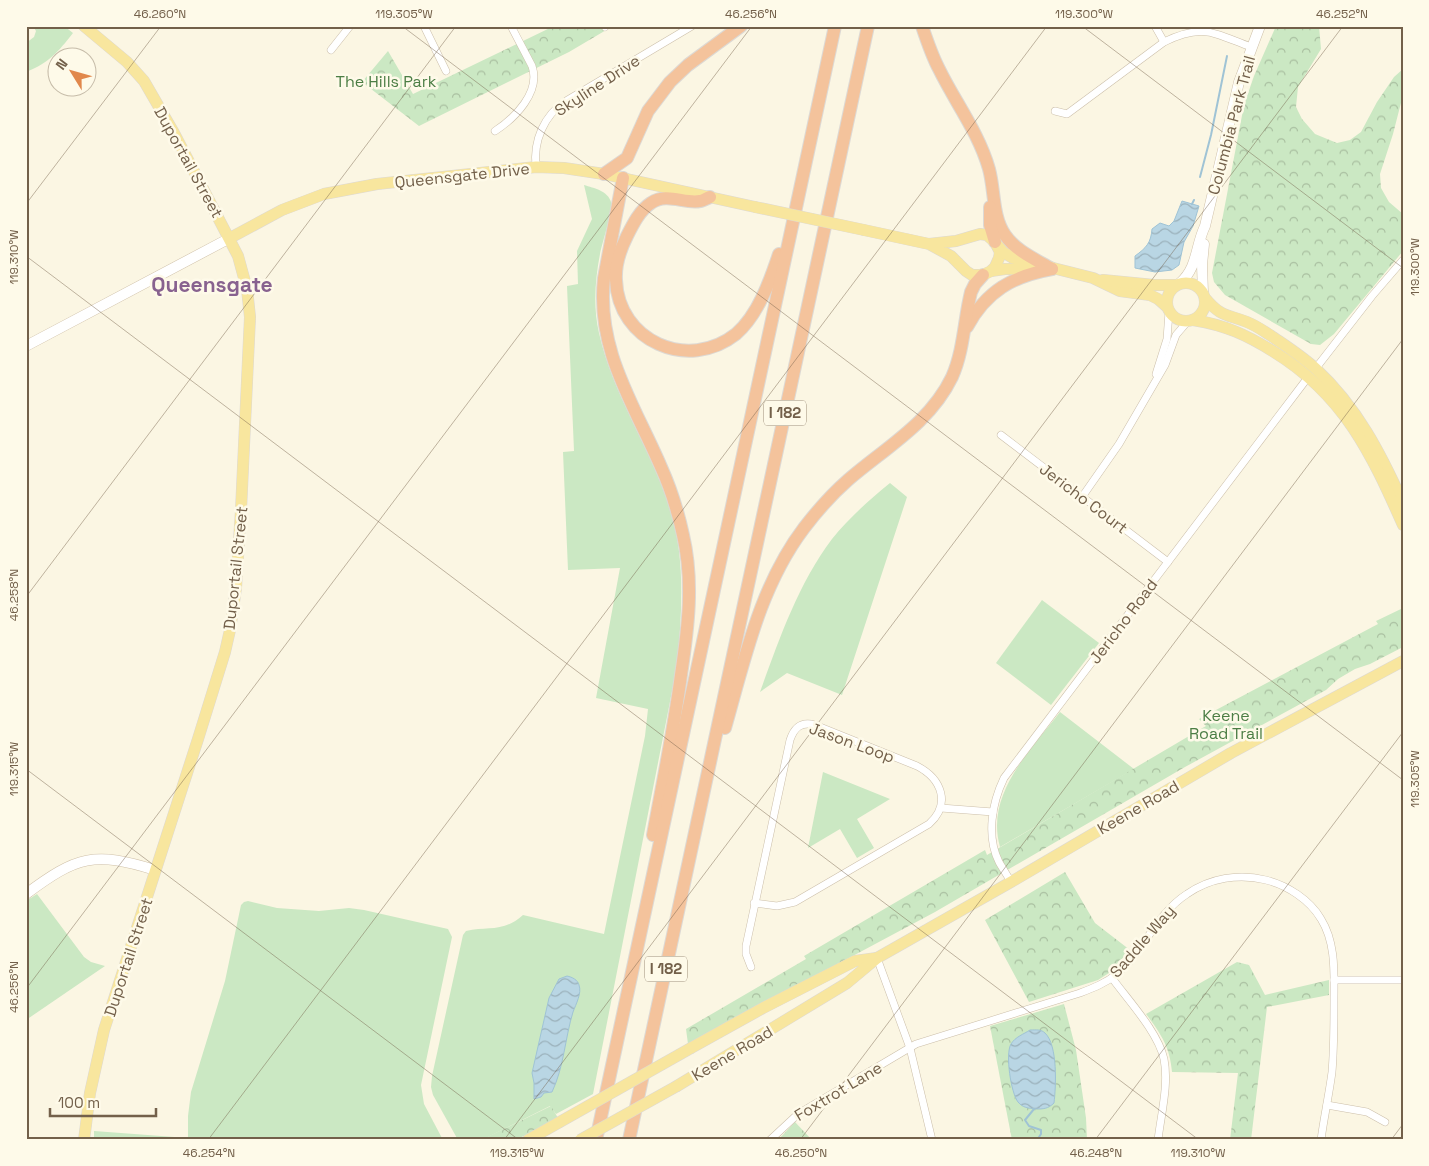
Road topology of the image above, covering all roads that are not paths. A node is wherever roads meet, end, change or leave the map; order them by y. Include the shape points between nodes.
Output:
1 (84, 26) edge
2 (350, 26) edge
3 (424, 26) edge
4 (511, 26) edge
5 (692, 26) edge
6 (741, 26) edge
7 (834, 26) edge
8 (868, 26) edge
9 (922, 26) edge
10 (1156, 26) edge
11 (1260, 26) edge
12 (1164, 42) junction
13 (1251, 47) junction
14 (331, 50) dead end
15 (446, 71) dead end
16 (1055, 111) dead end
17 (495, 131) dead end
18 (536, 167) junction
19 (604, 174) junction
20 (802, 175) junction
21 (623, 178) junction
22 (992, 180) junction
23 (710, 197) junction
24 (1205, 226) junction
25 (230, 238) junction
26 (929, 244) junction
27 (997, 244) junction
28 (1403, 260) edge
29 (1052, 268) junction
30 (987, 273) junction
31 (1099, 280) junction
32 (1178, 284) junction
33 (1204, 296) junction
34 (1168, 310) junction
35 (1191, 321) junction
36 (964, 335) junction
37 (26, 346) edge
38 (1313, 372) junction
39 (1154, 382) junction
40 (1001, 435) dead end
41 (1082, 496) junction
42 (1403, 503) edge
43 (1403, 525) edge
44 (1168, 562) junction
45 (1403, 661) edge
46 (702, 799) junction
47 (941, 808) junction
48 (993, 812) junction
49 (155, 870) junction
50 (1011, 882) junction
51 (650, 887) junction
52 (27, 891) edge
53 (754, 904) junction
54 (877, 958) junction
55 (751, 968) dead end
56 (1112, 978) junction
57 (1334, 980) junction
58 (1403, 980) edge
59 (910, 1048) junction
60 (1326, 1105) junction
61 (1385, 1122) dead end
62 (84, 1140) edge
63 (528, 1140) edge
64 (580, 1140) edge
65 (596, 1140) edge
66 (629, 1140) edge
67 (770, 1140) edge
68 (932, 1140) edge
69 (1158, 1140) edge
70 (1321, 1140) edge

1 - 25 main road, Duportail Street via 127,62 144,81
2 - 14 street
3 - 15 street
4 - 17 street via 532,66 534,81 517,113
5 - 18 street, Skyline Drive via 557,107 547,119 537,142
6 - 19 highway via 670,82 648,111 627,158
7 - 20 highway, I 182
8 - 46 highway, I 182
9 - 22 highway via 938,68 981,146
10 - 12 street
11 - 13 street, Columbia Park Trail
12 - 13 street via 1181,34 1209,31
12 - 16 street via 1067,114
13 - 24 street, Columbia Park Trail via 1236,95
18 - 19 main road, Queensgate Drive
18 - 25 main road, Queensgate Drive via 377,184 324,194 282,210
19 - 21 main road, Queensgate Drive
20 - 23 highway via 777,260 760,301 745,324 727,340 710,347 692,351 668,348 646,337 625,314 616,286 619,255 635,222 650,203 663,198 699,202
20 - 51 highway, I 182
21 - 23 main road, Queensgate Drive
21 - 51 highway via 602,293 604,325 617,372 672,495 684,538 689,597 689,620 675,721 650,851
22 - 27 highway via 989,218
22 - 29 highway via 998,220 1007,238 1021,251
23 - 26 main road, Queensgate Drive, bridge
24 - 32 street, Columbia Park Trail via 1193,267
24 - 33 street, Columbia Park Trail via 1202,260
25 - 37 street, Queensgate Drive
25 - 49 main road, Duportail Street via 245,278 250,316 242,510 234,604 225,652
26 - 27 main road via 980,234
26 - 30 main road via 951,256 966,272
27 - 29 main road via 1013,258
27 - 30 main road via 1000,252 998,262
28 - 38 street, Jericho Road
29 - 30 main road via 1005,269
29 - 31 main road
29 - 36 highway via 1022,275 998,289 978,310
30 - 36 highway via 971,292
31 - 32 main road
31 - 34 main road via 1120,290 1150,295
32 - 33 main road via 1191,283 1200,288
32 - 34 main road via 1168,295
33 - 35 main road via 1202,313
33 - 38 main road via 1218,312 1256,326 1288,347
34 - 35 main road via 1177,320
34 - 39 street via 1167,339
35 - 38 main road via 1238,332
35 - 39 street via 1176,335 1165,365
36 - 46 highway via 952,375 929,412 847,480 805,526 784,559 755,626
38 - 42 main road via 1350,406 1382,459
38 - 43 main road via 1365,446
38 - 44 street, Jericho Road
39 - 41 street via 1119,444
40 - 41 street, Jericho Court
41 - 44 street, Jericho Court
44 - 48 street, Jericho Road via 1010,768 999,788
45 - 50 main road, Keene Road via 1231,753
46 - 66 highway, I 182
47 - 48 street
47 - 53 street via 929,824 795,902 778,906
47 - 53 street, Jason Loop via 941,792 925,770 815,725 799,725 790,740
48 - 50 street, Jericho Road via 994,847
49 - 52 street via 108,858 88,860 61,870
49 - 62 main road, Duportail Street via 104,1030 90,1093
50 - 54 main road, Keene Road
51 - 65 highway, I 182
53 - 55 street, Jason Loop via 746,946
54 - 59 street
54 - 63 main road, Keene Road, bridge via 855,961 763,1008
54 - 64 main road, Keene Road, bridge via 847,983 677,1086
56 - 57 street, Saddle Way via 1171,907 1184,896 1208,882 1244,877 1279,884 1316,911 1331,944
56 - 59 street, Saddle Way via 1086,991 922,1041
56 - 69 street via 1152,1032 1163,1057 1165,1076
57 - 58 street
57 - 60 street, Saddle Way via 1333,1050
59 - 67 street, Foxtrot Lane via 798,1114
59 - 68 street
60 - 61 street via 1367,1112
60 - 70 street, Saddle Way

